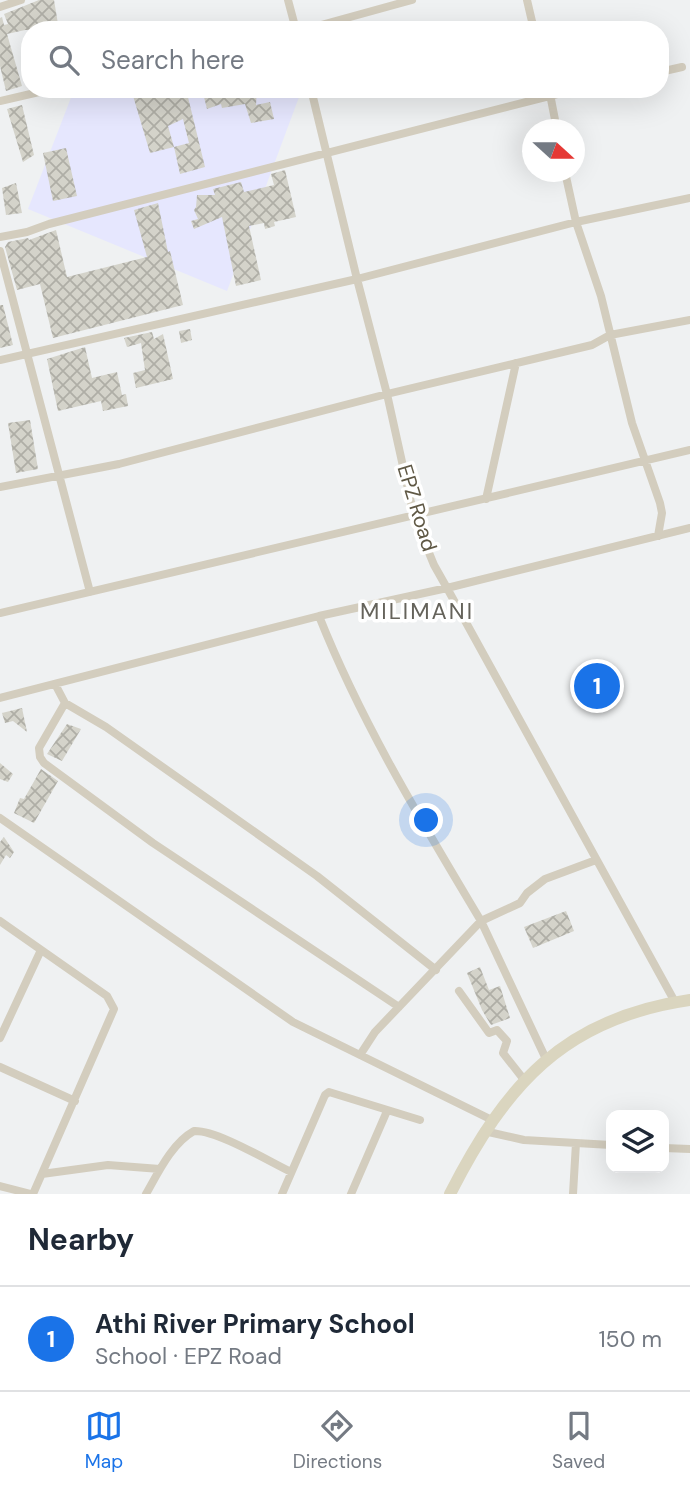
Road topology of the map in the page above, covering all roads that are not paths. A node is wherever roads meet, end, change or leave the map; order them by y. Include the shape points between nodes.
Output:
1 (21, 0) edge
2 (288, 0) edge
3 (412, 0) edge
4 (527, 0) edge
5 (0, 7) edge
6 (294, 21) edge
7 (336, 21) edge
8 (532, 21) edge
9 (682, 67) dead end
10 (669, 70) edge
11 (21, 96) edge
12 (313, 98) edge
13 (528, 98) edge
14 (551, 98) edge
15 (0, 101) edge
16 (555, 119) edge
17 (328, 153) junction
18 (567, 182) edge
19 (690, 198) edge
20 (576, 222) junction
21 (0, 236) edge
22 (0, 251) edge
23 (357, 279) junction
24 (690, 320) edge
25 (610, 335) junction
26 (28, 352) junction
27 (0, 360) edge
28 (516, 363) junction
29 (387, 394) junction
30 (690, 450) edge
31 (644, 461) junction
32 (58, 474) junction
33 (0, 487) edge
34 (486, 499) junction
35 (414, 516) junction
36 (690, 528) edge
37 (658, 536) junction
38 (447, 588) junction
39 (90, 592) junction
40 (0, 613) edge
41 (319, 616) junction
42 (55, 684) junction
43 (0, 698) edge
44 (65, 703) junction
45 (0, 817) edge
46 (596, 860) junction
47 (0, 921) edge
48 (481, 921) junction
49 (41, 950) junction
50 (436, 970) junction
51 (459, 991) dead end
52 (690, 1000) edge
53 (676, 1002) junction
54 (399, 1007) junction
55 (0, 1037) edge
56 (360, 1055) junction
57 (546, 1059) junction
58 (0, 1067) edge
59 (525, 1081) junction
60 (75, 1101) junction
61 (387, 1111) junction
62 (420, 1120) dead end
63 (488, 1126) junction
64 (576, 1143) junction
65 (606, 1145) edge
66 (669, 1148) edge
67 (690, 1149) edge
68 (160, 1169) junction
69 (291, 1172) junction
70 (42, 1174) junction
71 (0, 1186) edge
72 (32, 1194) edge
73 (146, 1194) edge
74 (282, 1194) edge
75 (351, 1194) edge
76 (450, 1194) edge
77 (573, 1194) edge

1 - 5 street
2 - 6 street
3 - 7 street
4 - 8 street
9 - 10 street
11 - 15 street
12 - 17 street, EPZ Road
13 - 17 street
14 - 16 street
17 - 21 street
17 - 23 street, EPZ Road
18 - 20 street
19 - 20 street
20 - 23 street
20 - 25 street
22 - 26 street
23 - 26 street
23 - 29 street, EPZ Road
24 - 25 street
25 - 28 street via 592,345
25 - 31 street
26 - 27 street
26 - 32 street
28 - 29 street
28 - 34 street
29 - 32 street via 119,464
29 - 35 street, EPZ Road
30 - 31 street
31 - 34 street
31 - 37 street via 662,513
32 - 33 street
32 - 39 street
34 - 35 street
35 - 38 street, EPZ Road
35 - 39 street
36 - 37 street
37 - 38 street
38 - 41 street
38 - 46 street, EPZ Road
39 - 40 street
41 - 42 street
41 - 48 street via 341,673 394,776
42 - 43 street
42 - 44 street
44 - 50 street via 107,727 317,876
44 - 54 street via 38,748 44,762 153,843
45 - 56 street via 279,1013
46 - 48 street via 545,879 520,903
46 - 53 street, EPZ Road
47 - 49 street
48 - 50 street
48 - 57 street
49 - 55 street
49 - 60 street via 107,996 114,1009
50 - 54 street
51 - 59 street via 488,1033 497,1030 505,1036 503,1053
52 - 53 main road
53 - 57 main road via 590,1029
54 - 56 street
56 - 63 street
57 - 59 main road
58 - 60 street
59 - 63 main road
60 - 70 street
61 - 62 street
61 - 69 street via 325,1094
61 - 75 street
63 - 64 street via 524,1140
63 - 76 main road
64 - 65 street
64 - 77 street
66 - 67 street
68 - 69 street via 186,1136 199,1130
68 - 70 street via 108,1165
68 - 73 street
69 - 74 street
70 - 72 street
71 - 72 street

